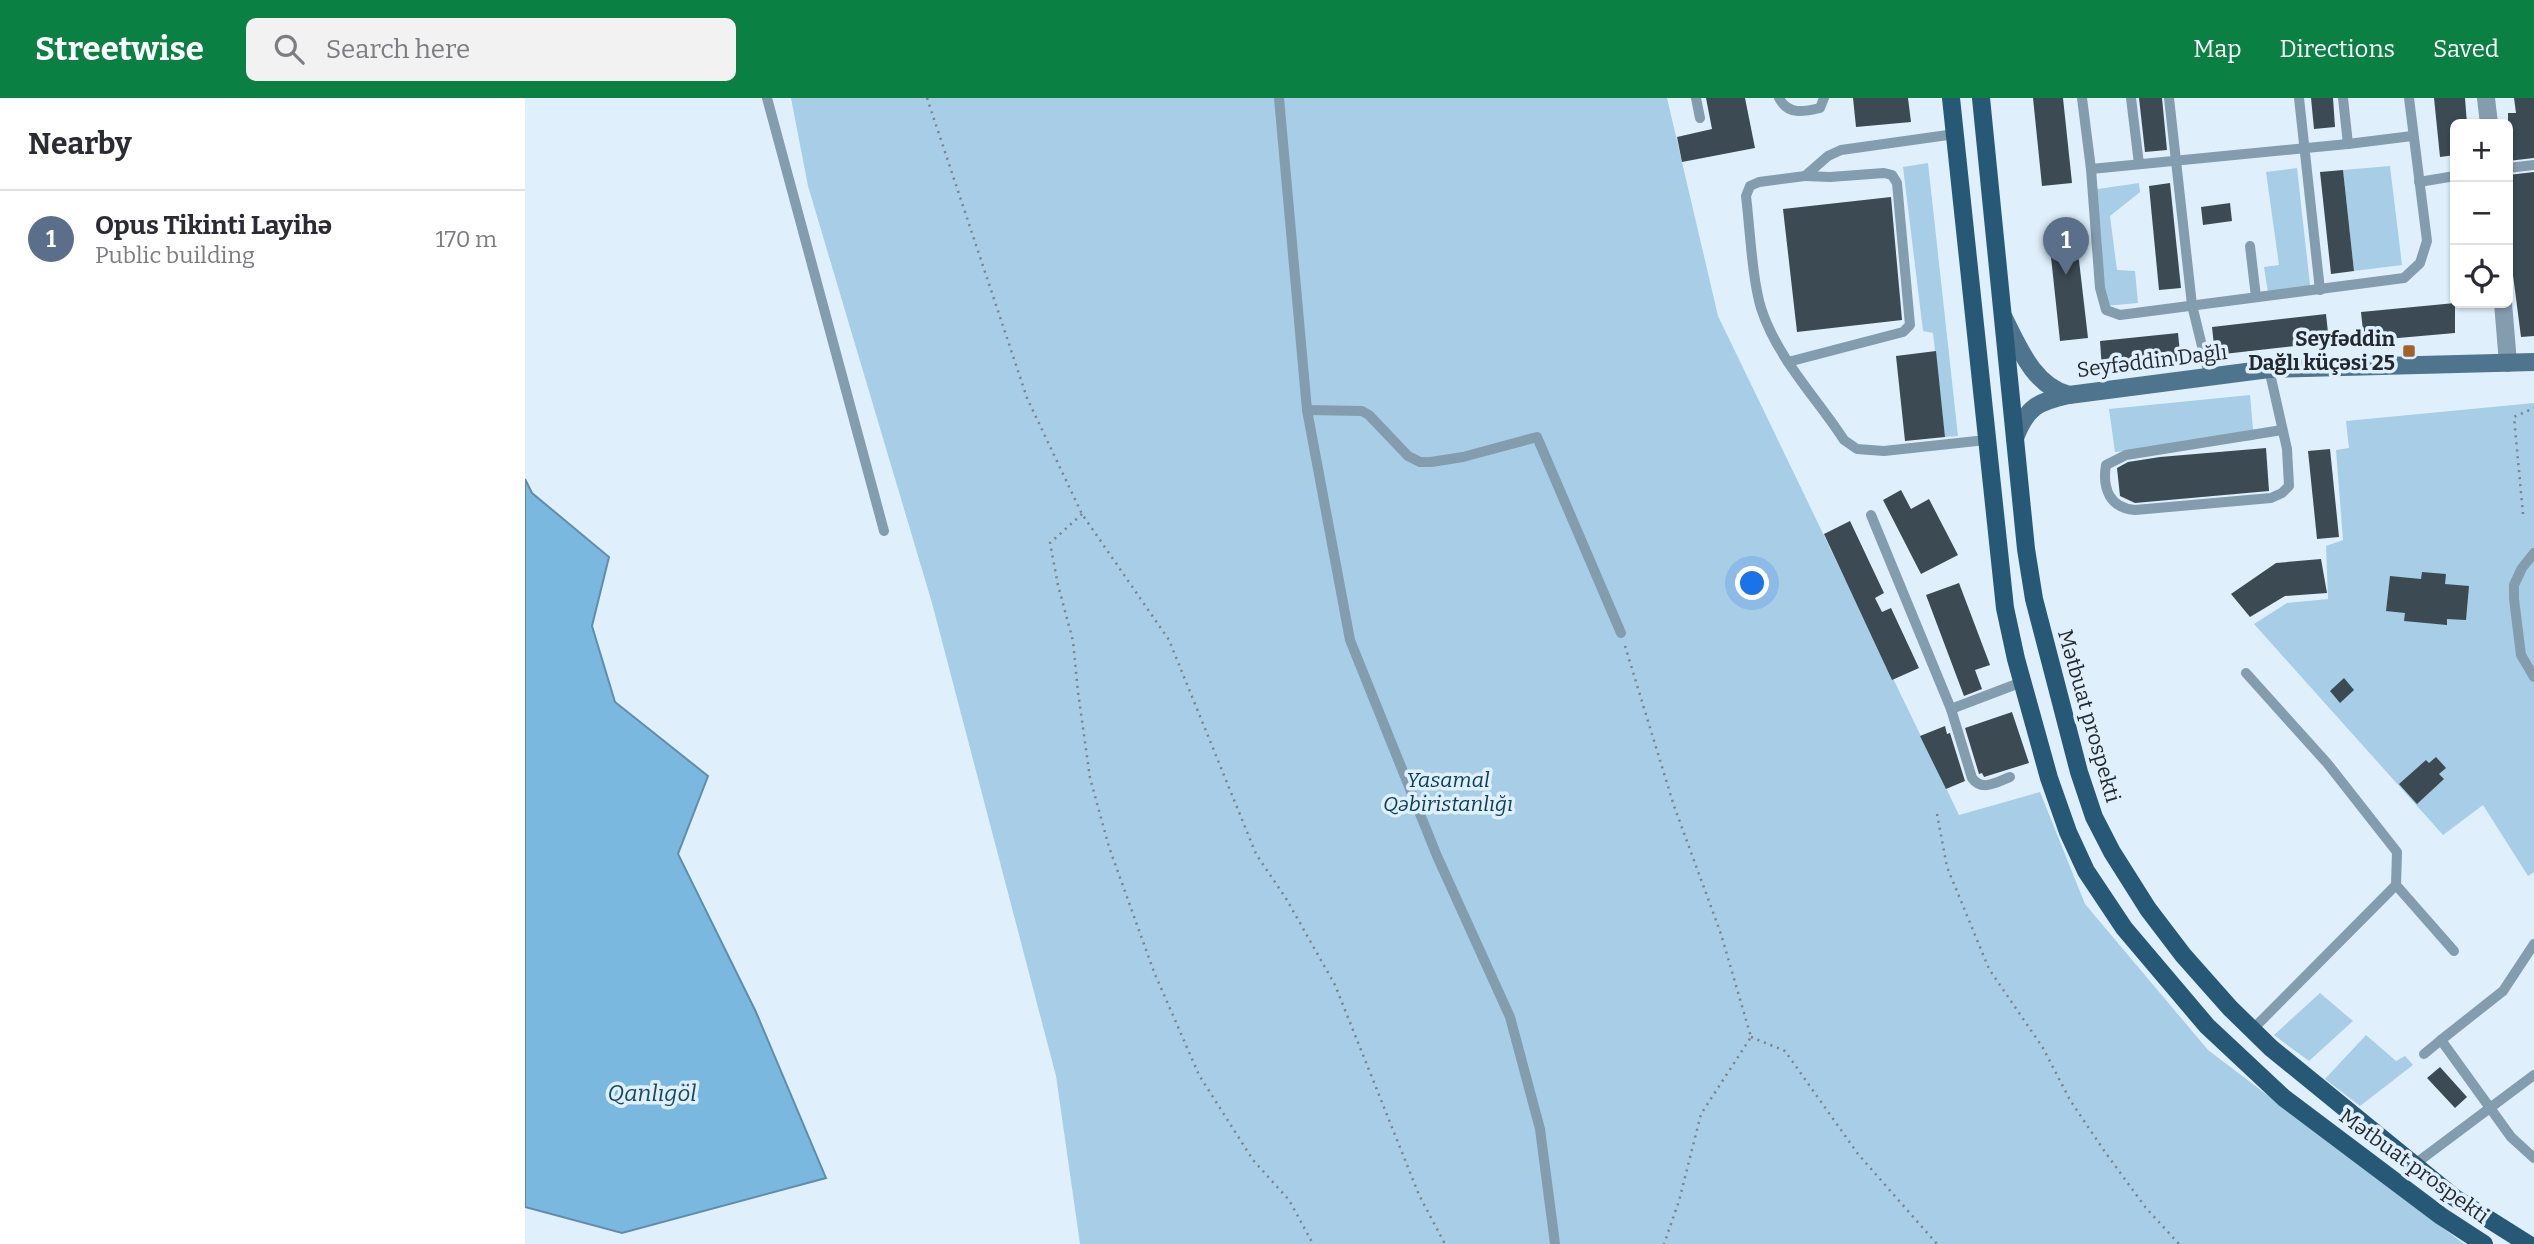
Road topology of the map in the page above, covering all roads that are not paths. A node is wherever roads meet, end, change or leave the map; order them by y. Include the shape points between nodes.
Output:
1 (767, 98) edge
2 (1279, 98) edge
3 (1696, 98) edge
4 (1779, 98) edge
5 (1824, 98) edge
6 (1951, 98) edge
7 (1981, 98) edge
8 (2082, 98) edge
9 (2131, 98) edge
10 (2169, 98) edge
11 (2299, 98) edge
12 (2343, 98) edge
13 (2409, 98) edge
14 (2486, 98) edge
15 (1700, 118) dead end
16 (2488, 119) edge
17 (1955, 134) junction
18 (2412, 136) junction
19 (2348, 144) junction
20 (2304, 147) junction
21 (2177, 162) junction
22 (2139, 164) junction
23 (2534, 165) edge
24 (2513, 167) edge
25 (2091, 169) junction
26 (1805, 176) junction
27 (2450, 177) edge
28 (2419, 182) junction
29 (2250, 246) dead end
30 (2320, 290) junction
31 (2256, 298) junction
32 (2192, 305) junction
33 (2503, 308) edge
34 (2002, 313) junction
35 (1788, 362) junction
36 (2534, 362) edge
37 (2508, 363) junction
38 (2269, 369) junction
39 (2209, 375) junction
40 (2069, 395) junction
41 (1307, 410) junction
42 (2282, 430) junction
43 (2015, 438) junction
44 (1986, 440) junction
45 (1871, 515) dead end
46 (884, 531) dead end
47 (2534, 553) edge
48 (1621, 633) road end
49 (2246, 673) dead end
50 (2534, 677) edge
51 (2022, 682) junction
52 (1951, 709) junction
53 (2010, 777) dead end
54 (2396, 885) junction
55 (2534, 944) edge
56 (2454, 951) dead end
57 (2252, 1030) junction
58 (2441, 1040) junction
59 (2424, 1054) dead end
60 (2534, 1075) edge
61 (2490, 1108) junction
62 (2534, 1158) edge
63 (2414, 1164) junction
64 (1555, 1244) edge
65 (2484, 1244) edge
66 (2528, 1244) edge

1 - 46 lane
2 - 41 lane
3 - 15 lane
4 - 5 lane via 1791,111 1820,108
6 - 17 main road, Mətbuat prospekti
7 - 34 main road, Mətbuat prospekti
8 - 25 lane
9 - 22 lane
10 - 21 lane
11 - 20 lane
12 - 19 lane
13 - 18 lane
14 - 16 street
17 - 26 lane via 1841,150
17 - 44 main road, Mətbuat prospekti
18 - 19 lane
18 - 28 lane
19 - 20 lane
20 - 21 lane
20 - 30 lane
21 - 22 lane
21 - 32 lane
22 - 25 lane
23 - 24 lane
25 - 32 lane via 2106,310 2120,315
26 - 35 lane via 1759,182 1750,186 1746,196 1760,306
26 - 35 lane via 1892,175 1910,325 1903,332
27 - 28 lane
28 - 30 lane via 2427,242 2420,263 2405,278
29 - 31 lane
30 - 31 lane
31 - 32 lane
32 - 39 lane
33 - 37 street
34 - 40 street via 2036,373 2050,388
34 - 43 main road, Mətbuat prospekti
35 - 44 lane via 1844,440 1857,449 1884,451
36 - 37 street, Seyfəddin Dağlı
37 - 38 street, Seyfəddin Dağlı
38 - 39 street, Seyfəddin Dağlı
38 - 42 lane
39 - 40 street, Seyfəddin Dağlı
40 - 43 street, Seyfəddin Dağlı via 2032,408
41 - 48 lane via 1361,411 1408,456 1424,462 1463,457 1537,437
41 - 64 lane via 1350,640 1437,856 1510,1017 1540,1129
42 - 42 lane via 2289,486 2271,498 2135,510 2114,504 2109,495 2106,466 2126,455
43 - 57 main road, Mətbuat prospekti via 2034,599 2094,817 2148,909
44 - 51 main road, Mətbuat prospekti via 2005,608
45 - 52 lane
47 - 50 lane via 2514,585 2521,655
49 - 54 lane via 2327,763 2397,852
51 - 52 lane
51 - 65 main road, Mətbuat prospekti via 2068,832 2086,870 2124,928 2207,1027 2284,1098
52 - 53 lane via 1976,784
54 - 56 lane
54 - 57 lane
55 - 58 lane via 2504,991
57 - 63 main road, Mətbuat prospekti
58 - 59 lane
58 - 61 lane
60 - 61 lane
61 - 62 lane
61 - 63 lane
63 - 66 main road, Mətbuat prospekti via 2455,1198

